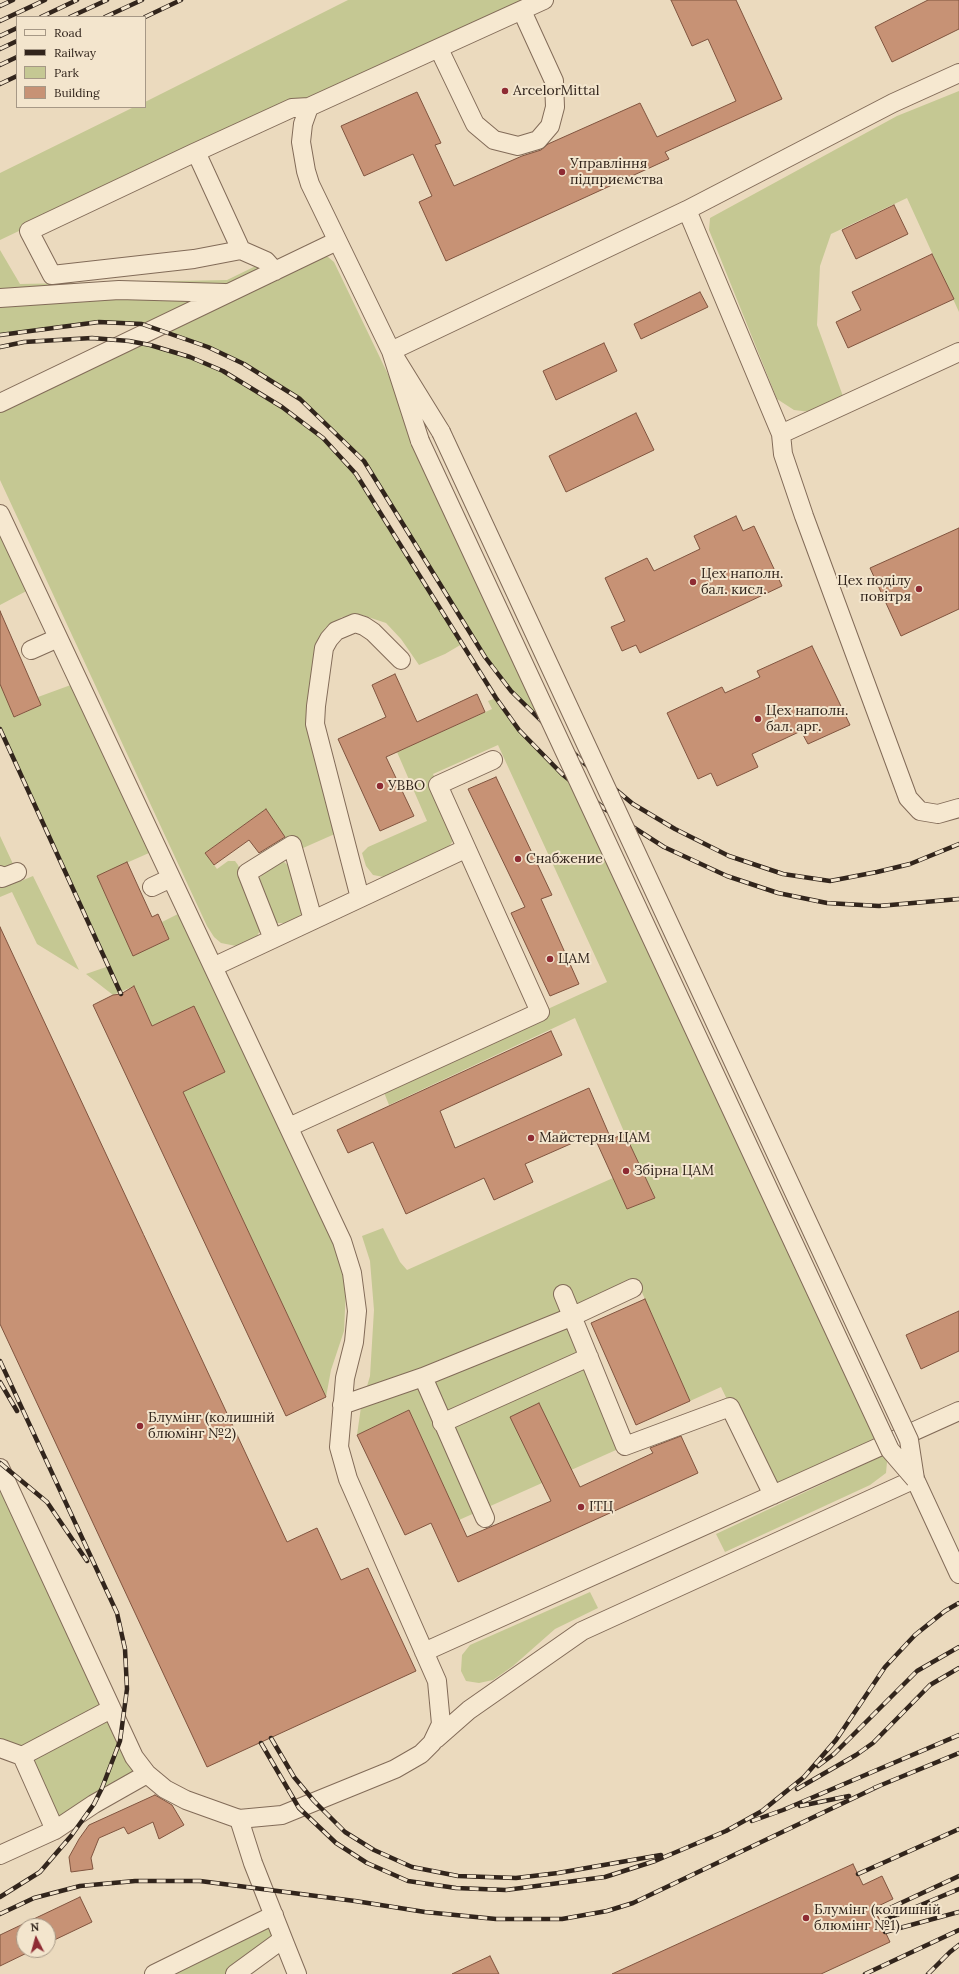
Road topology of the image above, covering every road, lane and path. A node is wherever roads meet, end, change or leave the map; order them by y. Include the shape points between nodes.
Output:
1 (544, 0) edge
2 (522, 10) junction
3 (439, 49) junction
4 (959, 73) edge
5 (309, 107) junction
6 (196, 152) junction
7 (687, 210) junction
8 (337, 241) junction
9 (241, 250) junction
10 (275, 271) junction
11 (229, 293) junction
12 (0, 298) edge
13 (391, 351) junction
14 (959, 352) edge
15 (0, 403) edge
16 (781, 434) junction
17 (1, 521) edge
18 (58, 638) junction
19 (31, 650) dead end
20 (401, 660) dead end
21 (492, 760) dead end
22 (959, 808) edge
23 (465, 849) junction
24 (171, 878) junction
25 (152, 886) dead end
26 (360, 898) junction
27 (313, 920) junction
28 (273, 939) junction
29 (213, 967) junction
30 (288, 1127) junction
31 (632, 1288) dead end
32 (562, 1294) dead end
33 (571, 1317) junction
34 (589, 1357) junction
35 (423, 1377) junction
36 (342, 1405) junction
37 (959, 1411) edge
38 (442, 1423) junction
39 (0, 1468) edge
40 (915, 1479) junction
41 (773, 1495) junction
42 (485, 1518) dead end
43 (959, 1574) edge
44 (424, 1652) junction
45 (111, 1708) junction
46 (432, 1743) junction
47 (0, 1748) edge
48 (22, 1756) junction
49 (147, 1774) junction
50 (239, 1819) junction
51 (55, 1830) junction
52 (0, 1855) edge
53 (274, 1915) junction
54 (284, 1939) junction
55 (154, 1974) edge
56 (235, 1974) edge
57 (297, 1974) edge

1 - 2 street
2 - 3 street
2 - 3 street via 554,81 555,106 550,126 538,140 518,146 494,140 475,124
3 - 5 street
4 - 7 street via 893,103
5 - 6 street via 292,108
5 - 8 street via 303,124 301,142 306,171
6 - 9 street
6 - 9 street via 29,231 52,276 180,261
7 - 13 street
7 - 16 street
8 - 10 street
8 - 13 street
9 - 10 street via 266,261
10 - 11 street
11 - 12 street via 119,290
11 - 15 street
13 - 40 street, bridge via 420,441 890,1450
13 - 40 street, bridge via 441,432 909,1440
14 - 16 street
16 - 22 street via 783,454 804,516 908,798 920,811 938,814
17 - 18 street
18 - 19 street
18 - 24 street
20 - 26 street via 373,632 355,623 336,631 324,648 315,724
21 - 23 street via 438,785
23 - 26 street
23 - 30 street via 540,1012
24 - 25 street
24 - 29 street
26 - 27 street
27 - 28 street
27 - 28 street via 292,845 247,873
28 - 29 street
29 - 30 street
30 - 36 street via 342,1241 352,1273 357,1311
31 - 33 street
32 - 33 street
33 - 34 street
33 - 35 street
34 - 38 street
34 - 41 street via 625,1446 730,1407
35 - 36 street
35 - 38 street
36 - 44 street via 339,1447 348,1479
37 - 41 street
38 - 42 street
39 - 45 street
40 - 43 street
40 - 46 street via 582,1631 469,1710
41 - 44 street via 677,1545 604,1578
44 - 46 street via 437,1681 441,1709 441,1724
45 - 48 street
45 - 49 street via 134,1757
46 - 50 street via 421,1754 395,1769 282,1815
47 - 48 street
48 - 51 street
49 - 50 street via 165,1789 186,1800
49 - 51 street
50 - 53 street
51 - 52 street
53 - 54 street
53 - 55 street
54 - 56 street
54 - 57 street

